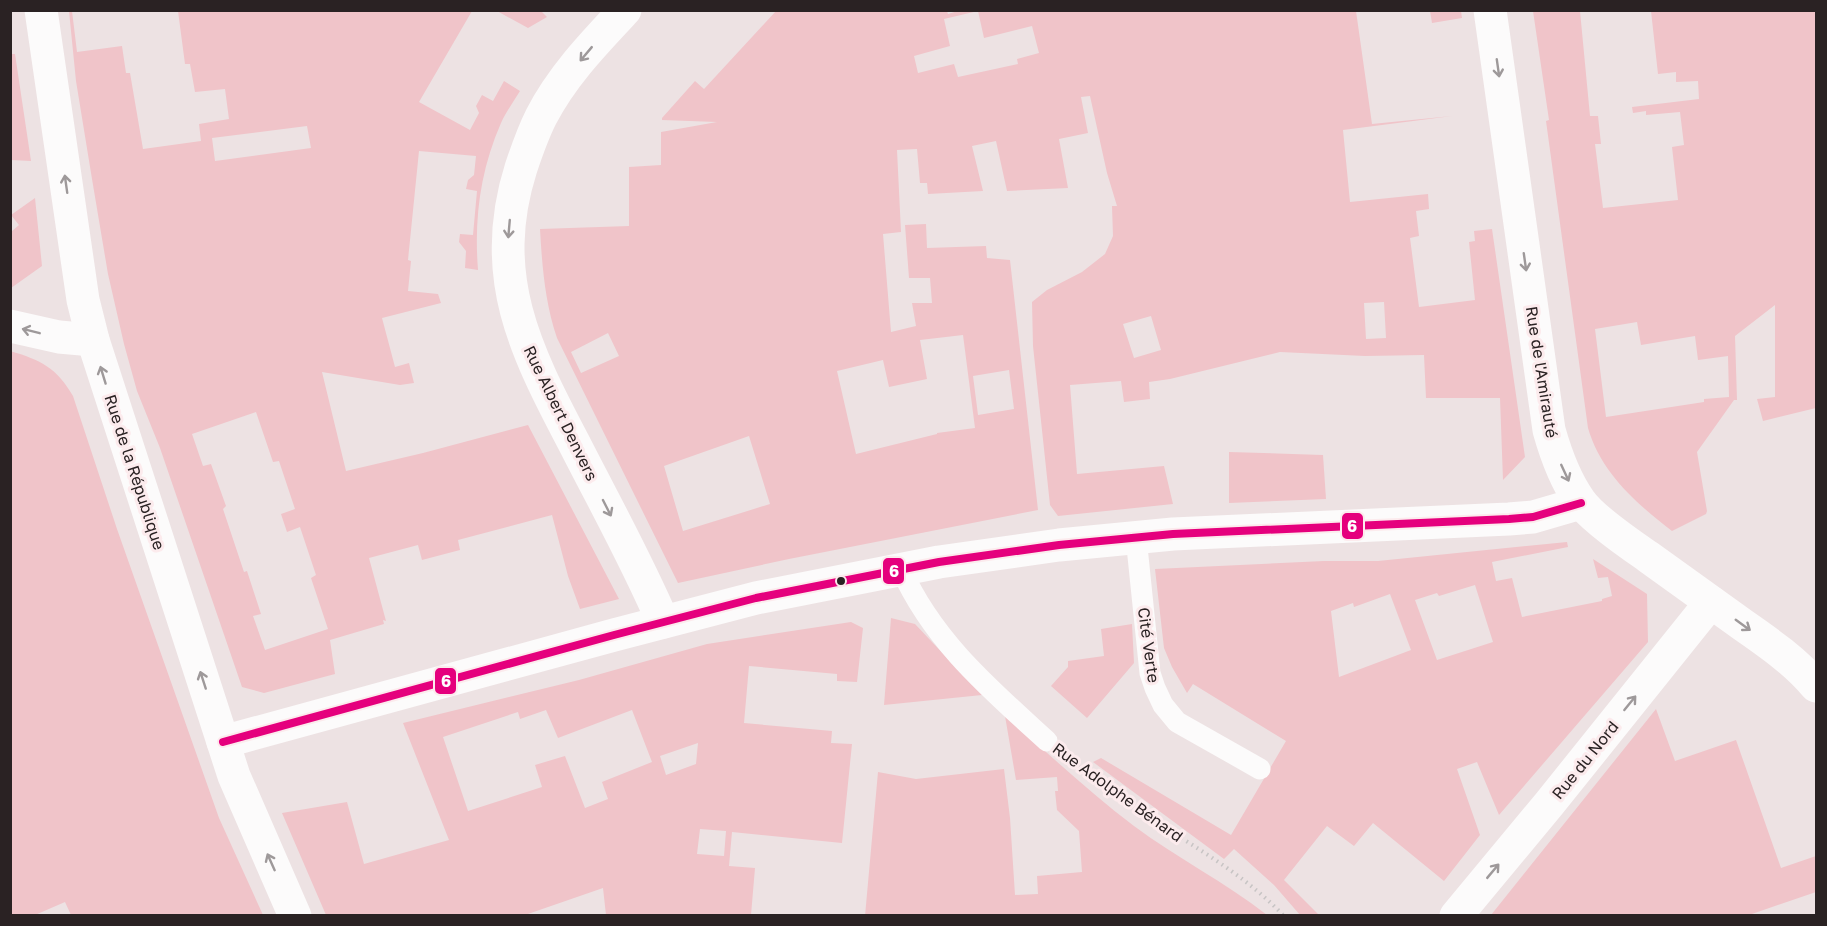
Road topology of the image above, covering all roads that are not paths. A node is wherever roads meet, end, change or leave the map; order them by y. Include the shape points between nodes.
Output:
1 (41, 10) edge
2 (625, 10) edge
3 (1490, 10) edge
4 (10, 326) edge
5 (93, 340) junction
6 (1581, 503) junction
7 (1136, 537) junction
8 (901, 569) junction
9 (1711, 602) junction
10 (663, 622) junction
11 (1816, 686) edge
12 (1047, 741) road end
13 (223, 742) junction
14 (1260, 769) dead end
15 (295, 915) edge
16 (1456, 915) edge

5 -> 1 street, Rue de la République via 83,300
2 -> 10 street, Rue Albert Denvers via 572,70 530,140 515,187 508,258 514,303 539,374
3 -> 6 street, Rue de l'Amirauté via 1549,430
5 -> 4 street
13 -> 5 street, Rue de la République
6 - 7 street via 1533,517 1509,519
6 - 9 street, Rue de l'Amirauté via 1631,545
7 - 8 street
7 - 14 lane, Cité Verte via 1150,673 1163,705 1177,722
8 - 10 street via 756,598
8 - 12 lane, Rue Adolphe Bénard via 920,607 954,651
9 -> 11 street, Rue de l'Amirauté via 1773,647
16 -> 9 street, Rue du Nord
10 - 13 street
15 -> 13 street, Rue de la République

